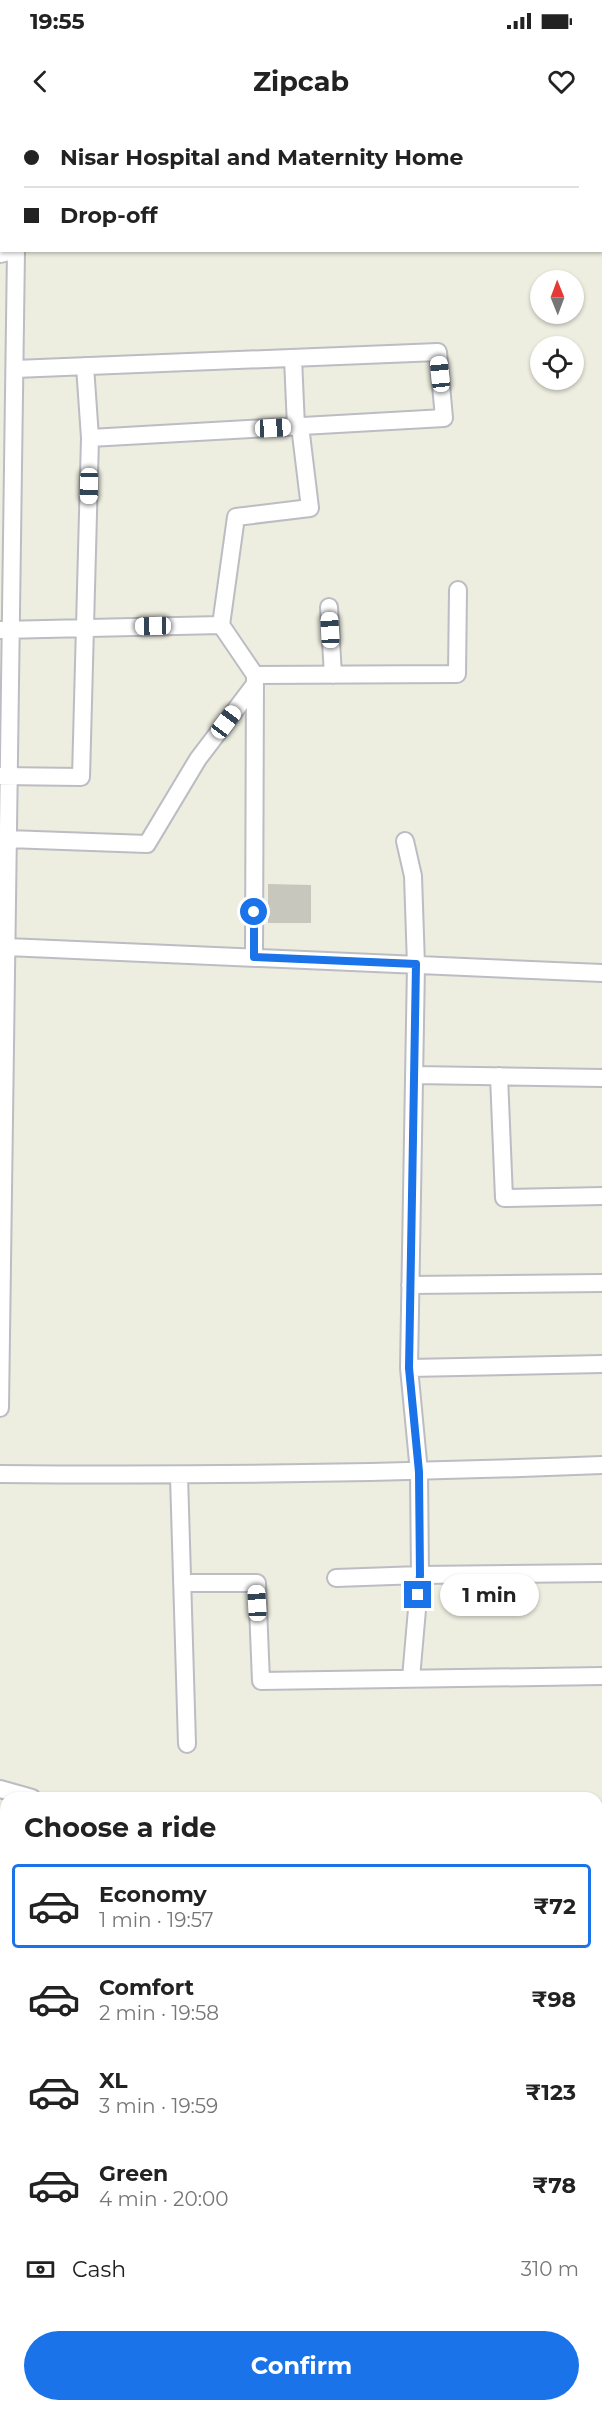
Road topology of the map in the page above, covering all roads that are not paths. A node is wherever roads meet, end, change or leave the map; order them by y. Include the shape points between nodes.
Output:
1 (16, 252) edge
2 (292, 358) junction
3 (86, 366) junction
4 (15, 369) junction
5 (298, 427) junction
6 (90, 438) junction
7 (458, 590) dead end
8 (329, 607) dead end
9 (220, 625) junction
10 (85, 628) junction
11 (6, 630) edge
12 (333, 675) junction
13 (255, 680) junction
14 (5, 776) edge
15 (8, 839) junction
16 (405, 841) dead end
17 (3, 949) edge
18 (254, 957) junction
19 (416, 964) junction
20 (602, 973) edge
21 (414, 1075) junction
22 (498, 1076) junction
23 (602, 1078) edge
24 (2, 1095) edge
25 (602, 1196) edge
26 (602, 1283) edge
27 (1, 1284) edge
28 (410, 1285) junction
29 (602, 1364) edge
30 (409, 1368) junction
31 (0, 1408) edge
32 (602, 1465) edge
33 (419, 1472) junction
34 (0, 1474) edge
35 (179, 1476) junction
36 (602, 1573) edge
37 (420, 1575) junction
38 (336, 1578) dead end
39 (183, 1583) junction
40 (602, 1676) edge
41 (411, 1678) junction
42 (187, 1744) dead end

1 - 4 street
2 - 3 street
2 - 5 street
2 - 5 street via 438,352 444,418
3 - 4 street
3 - 6 street
4 - 11 street
5 - 6 street
5 - 9 street via 310,508 236,517
6 - 10 street
7 - 12 street via 457,674
8 - 12 street
9 - 10 street
9 - 13 street
10 - 11 street
10 - 14 street via 81,777
11 - 14 street
12 - 13 street
13 - 15 street via 198,759 147,844
13 - 18 street
14 - 15 street
15 - 17 street
16 - 19 street via 413,876
17 - 18 street
17 - 24 street
18 - 19 street
19 - 20 street
19 - 21 street
21 - 22 street
21 - 28 street
22 - 23 street
22 - 25 street via 504,1198
24 - 27 street
26 - 28 street
27 - 31 street
28 - 30 street
29 - 30 street
30 - 33 street
32 - 33 street
33 - 35 street
33 - 37 street
34 - 35 street
35 - 39 street
36 - 37 street
37 - 38 street
37 - 41 street
39 - 41 street via 256,1583 261,1681
39 - 42 street
40 - 41 street

